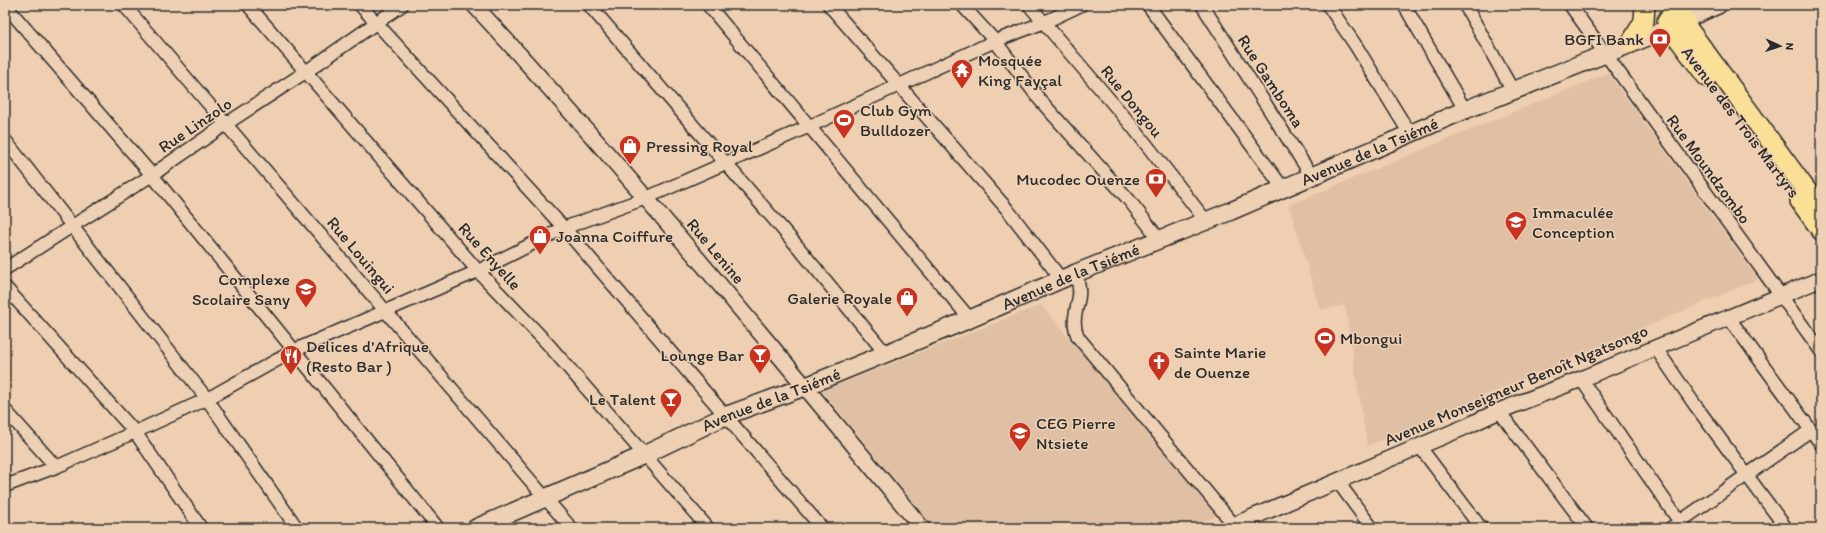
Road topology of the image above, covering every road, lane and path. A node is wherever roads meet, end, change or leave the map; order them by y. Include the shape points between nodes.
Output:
1 (5, 5) edge
2 (124, 5) edge
3 (248, 5) edge
4 (360, 5) edge
5 (402, 5) edge
6 (474, 5) edge
7 (589, 5) edge
8 (708, 5) edge
9 (829, 5) edge
10 (962, 5) edge
11 (1030, 5) edge
12 (1081, 5) edge
13 (1148, 5) edge
14 (1202, 5) edge
15 (1328, 5) edge
16 (1404, 5) edge
17 (1465, 5) edge
18 (1570, 5) edge
19 (1645, 5) edge
20 (1654, 5) edge
21 (1718, 5) edge
22 (1676, 21) edge
23 (1045, 22) junction
24 (375, 23) junction
25 (995, 41) junction
26 (1631, 43) junction
27 (1605, 54) junction
28 (307, 72) junction
29 (898, 85) junction
30 (1513, 91) junction
31 (1465, 110) junction
32 (226, 124) junction
33 (810, 126) junction
34 (1410, 134) junction
35 (5, 140) edge
36 (726, 163) junction
37 (152, 175) junction
38 (1311, 176) junction
39 (1283, 188) junction
40 (646, 198) junction
41 (1821, 210) edge
42 (1206, 221) junction
43 (72, 226) junction
44 (564, 228) junction
45 (1821, 230) edge
46 (1159, 239) junction
47 (5, 269) edge
48 (478, 271) junction
49 (1069, 276) junction
50 (1821, 279) edge
51 (5, 287) edge
52 (1781, 296) junction
53 (386, 311) junction
54 (1729, 318) junction
55 (970, 319) junction
56 (1654, 347) junction
57 (294, 350) junction
58 (1821, 351) edge
59 (886, 354) junction
60 (1581, 379) junction
61 (804, 387) junction
62 (207, 399) junction
63 (5, 410) edge
64 (1499, 411) junction
65 (725, 416) junction
66 (1811, 430) junction
67 (135, 432) junction
68 (1821, 444) edge
69 (1420, 447) junction
70 (644, 455) junction
71 (56, 467) junction
72 (1747, 474) junction
73 (1338, 482) junction
74 (5, 486) edge
75 (546, 498) junction
76 (1239, 525) edge
77 (1678, 526) edge
78 (201, 528) edge
79 (297, 528) edge
80 (438, 528) edge
81 (476, 528) edge
82 (571, 528) edge
83 (708, 528) edge
84 (822, 528) edge
85 (922, 528) edge
86 (1372, 528) edge
87 (1481, 528) edge
88 (1587, 528) edge
89 (1786, 528) edge

1 - 37 street
2 - 32 street, Rue Louingui
3 - 28 street, Rue Enyelle
4 - 24 street
5 - 24 street, Rue Linzolo
6 - 40 street, Rue Lenine via 548,85
7 - 36 street
8 - 33 street
9 - 29 street
10 - 25 street
11 - 23 street, Rue Dongou
12 - 23 street
13 - 39 street
14 - 38 street, Rue Gamboma
15 - 34 street
16 - 31 street
17 - 30 street
18 - 27 street, Rue Moundzombo
19 - 26 main road via 1644,21
20 - 22 main road, Avenue des Trois Martyrs
21 - 22 main road, Avenue de la Tsiémé
22 - 26 main road, Avenue de la Tsiémé
22 - 41 main road, Avenue des Trois Martyrs
22 - 45 main road, Avenue des Trois Martyrs
23 - 25 street
23 - 42 street, Rue Dongou via 1132,126
24 - 28 street, Rue Linzolo
24 - 44 street
25 - 29 street
25 - 46 street via 1040,100 1129,200
26 - 27 main road, Avenue de la Tsiémé
27 - 30 main road, Avenue de la Tsiémé
27 - 52 street, Rue Moundzombo
28 - 32 street, Rue Linzolo
28 - 48 street, Rue Enyelle
29 - 33 street
29 - 49 street via 1006,209
30 - 31 main road, Avenue de la Tsiémé
31 - 34 main road, Avenue de la Tsiémé
32 - 37 street, Rue Linzolo
32 - 53 street, Rue Louingui
33 - 36 street
33 - 55 street
34 - 38 main road, Avenue de la Tsiémé
35 - 43 street
36 - 40 street
36 - 59 street
37 - 43 street, Rue Linzolo
37 - 57 street
38 - 39 main road, Avenue de la Tsiémé
39 - 42 main road, Avenue de la Tsiémé
40 - 44 street
40 - 61 street, Rue Lenine
42 - 46 main road, Avenue de la Tsiémé
43 - 47 street, Rue Linzolo
43 - 62 street
44 - 48 street
44 - 65 street
46 - 49 main road, Avenue de la Tsiémé
48 - 53 street
48 - 70 street, Rue Enyelle via 547,343
49 - 55 main road, Avenue de la Tsiémé
49 - 76 street via 1080,287 1074,319 1078,337
50 - 52 street, Avenue Monseigneur Benoît Ngatsongo
51 - 67 street
52 - 54 street, Avenue Monseigneur Benoît Ngatsongo
52 - 58 street, Rue Moundzombo
53 - 57 street
53 - 75 street, Rue Louingui
54 - 56 street, Avenue Monseigneur Benoît Ngatsongo
54 - 66 street
55 - 59 main road, Avenue de la Tsiémé
56 - 60 street, Avenue Monseigneur Benoît Ngatsongo
56 - 72 street
57 - 62 street
57 - 80 street
59 - 61 main road, Avenue de la Tsiémé
60 - 64 street, Avenue Monseigneur Benoît Ngatsongo
60 - 77 street
61 - 65 main road, Avenue de la Tsiémé
61 - 85 street, Rue Lenine
62 - 67 street
62 - 79 street
63 - 71 street
64 - 69 street, Avenue Monseigneur Benoît Ngatsongo
64 - 88 street
65 - 70 main road, Avenue de la Tsiémé
65 - 84 street
66 - 68 street
66 - 72 street
67 - 71 street
67 - 78 street
69 - 73 street, Avenue Monseigneur Benoît Ngatsongo
69 - 87 street
70 - 75 main road, Avenue de la Tsiémé
70 - 83 street, Rue Enyelle
71 - 74 street
72 - 77 street
72 - 89 street
73 - 76 street, Avenue Monseigneur Benoît Ngatsongo
73 - 86 street
75 - 81 main road, Avenue de la Tsiémé
75 - 82 street, Rue Louingui

